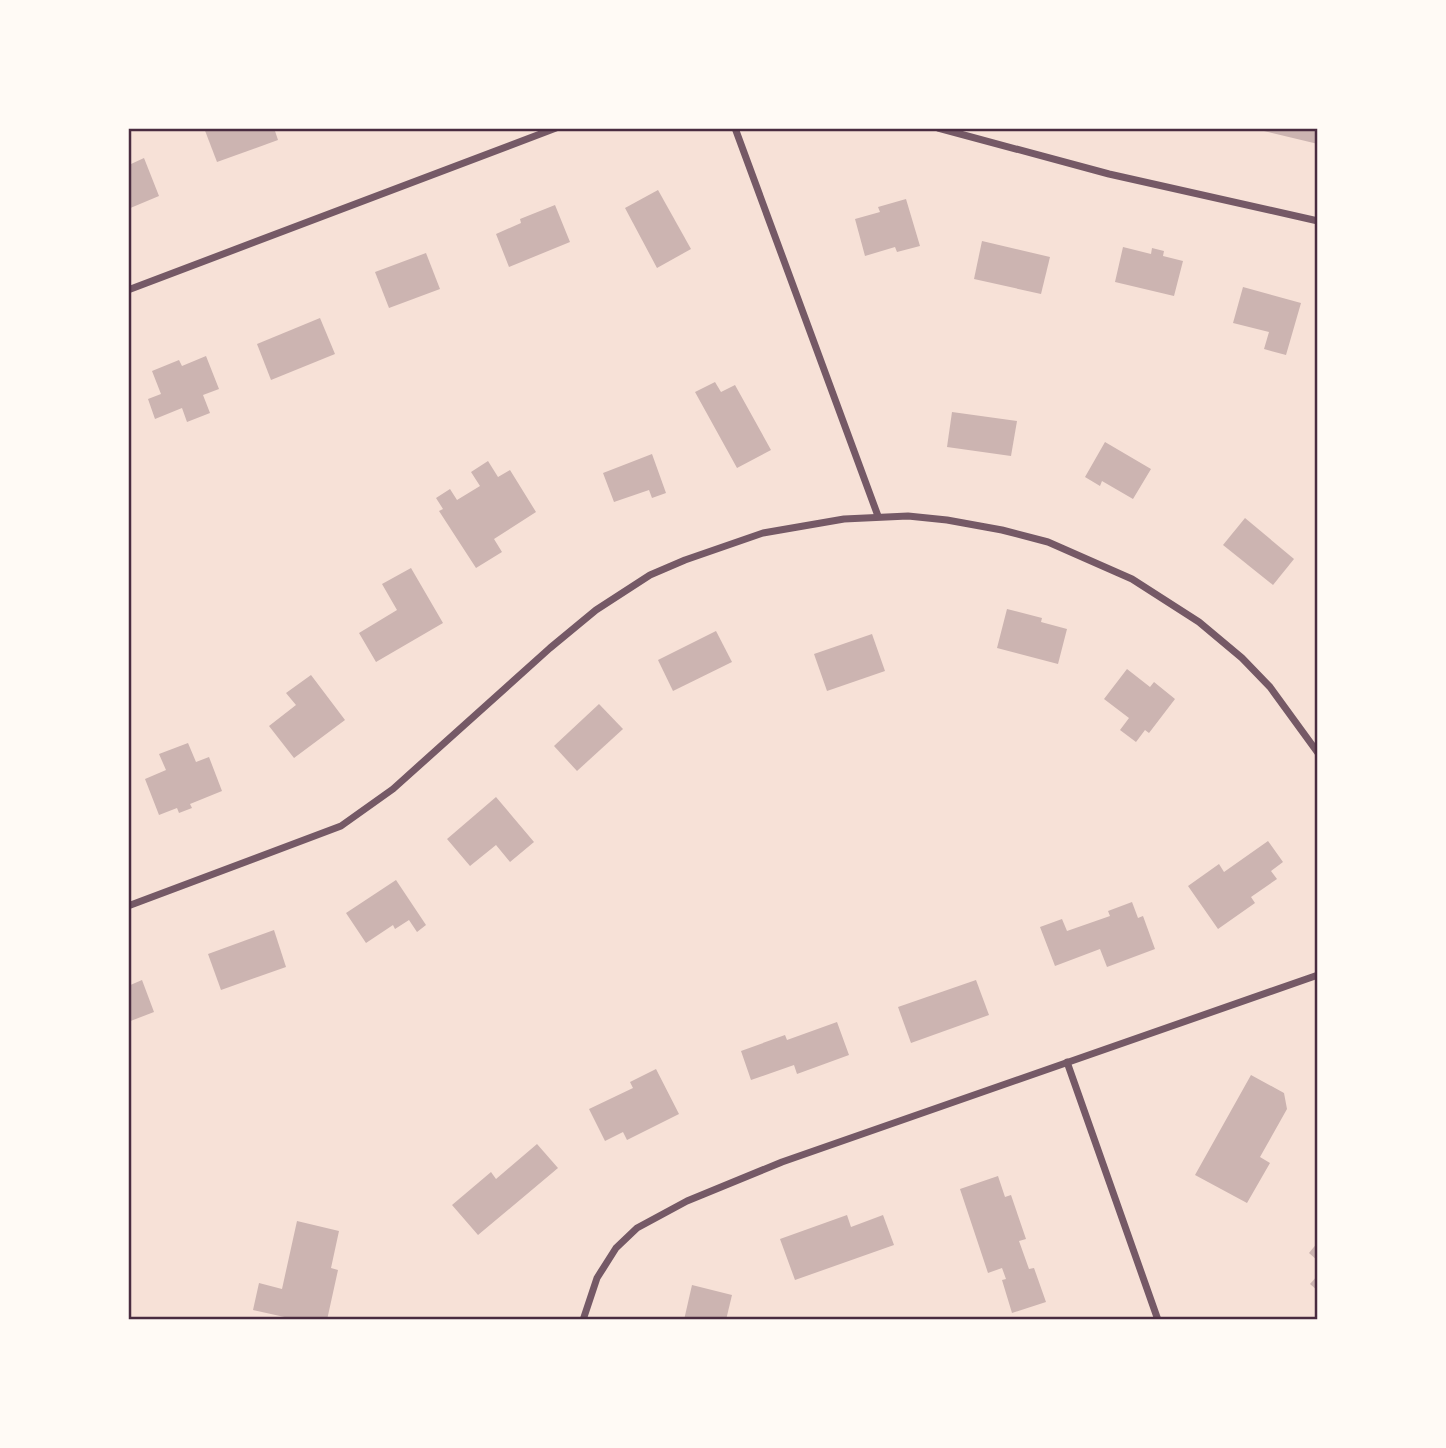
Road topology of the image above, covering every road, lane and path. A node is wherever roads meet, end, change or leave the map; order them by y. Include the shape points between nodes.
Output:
1 (556, 128) edge
2 (735, 128) edge
3 (938, 128) edge
4 (1318, 221) edge
5 (128, 290) edge
6 (878, 516) junction
7 (1318, 752) edge
8 (128, 906) edge
9 (1318, 975) edge
10 (1067, 1062) junction
11 (583, 1320) edge
12 (1158, 1320) edge

1 - 5 street
2 - 6 street
3 - 4 street via 1109,174
6 - 7 street via 947,520 1002,530 1048,542 1132,579 1199,622 1242,658 1270,687
6 - 8 street via 763,533 650,575 559,640 394,789 341,827
9 - 10 street
10 - 11 street via 782,1162 651,1219 626,1237 606,1263
10 - 12 street

